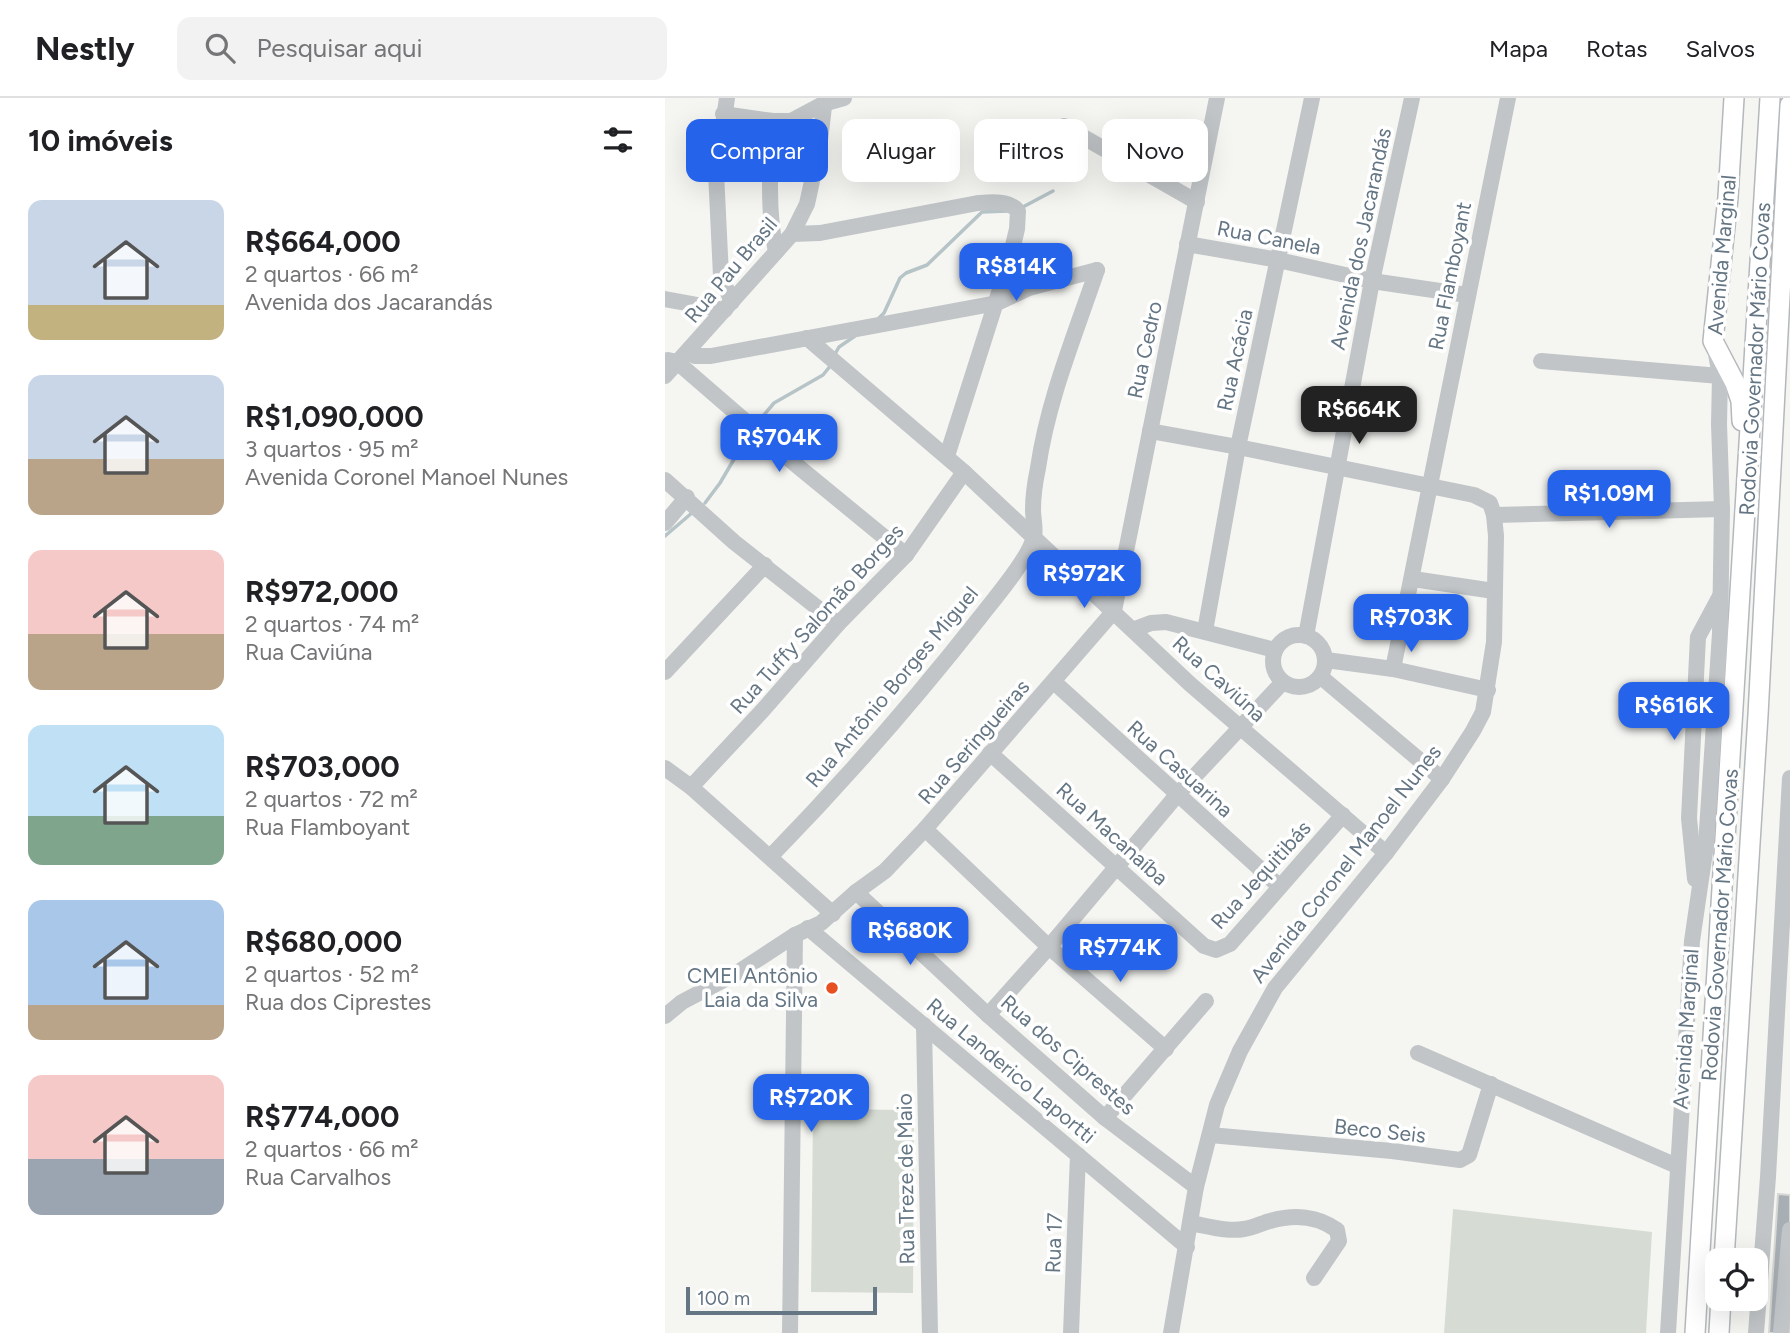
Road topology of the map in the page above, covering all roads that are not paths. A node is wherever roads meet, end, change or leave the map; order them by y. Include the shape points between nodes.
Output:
1 (843, 98) edge
2 (1217, 98) edge
3 (1312, 98) edge
4 (1412, 98) edge
5 (1508, 98) edge
6 (1734, 98) edge
7 (1770, 98) edge
8 (824, 101) edge
9 (1790, 105) edge
10 (725, 106) edge
11 (767, 119) edge
12 (794, 119) edge
13 (1088, 140) edge
14 (770, 182) edge
15 (1197, 202) junction
16 (792, 234) junction
17 (1790, 242) edge
18 (1187, 244) junction
19 (776, 252) junction
20 (1278, 260) junction
21 (1781, 267) junction
22 (1372, 281) junction
23 (1468, 295) junction
24 (665, 299) edge
25 (997, 303) junction
26 (729, 306) junction
27 (807, 338) junction
28 (1713, 341) junction
29 (676, 358) edge
30 (1541, 361) dead end
31 (665, 376) edge
32 (1720, 376) junction
33 (1150, 431) junction
34 (1238, 447) junction
35 (947, 456) junction
36 (1336, 466) junction
37 (964, 472) junction
38 (1748, 478) junction
39 (665, 480) edge
40 (1430, 485) junction
41 (687, 497) junction
42 (1722, 509) junction
43 (1494, 515) junction
44 (665, 523) edge
45 (1034, 537) junction
46 (906, 555) junction
47 (765, 565) junction
48 (1413, 579) junction
49 (1494, 591) junction
50 (1114, 611) junction
51 (838, 624) junction
52 (1135, 629) junction
53 (1205, 631) junction
54 (1305, 636) junction
55 (1275, 650) junction
56 (1326, 660) junction
57 (1393, 669) junction
58 (665, 672) edge
59 (1321, 677) junction
60 (1054, 682) junction
61 (1283, 682) junction
62 (1488, 690) junction
63 (1241, 727) junction
64 (990, 753) junction
65 (665, 769) edge
66 (1790, 778) edge
67 (1442, 779) junction
68 (691, 787) junction
69 (1177, 795) junction
70 (1343, 815) junction
71 (925, 829) junction
72 (1386, 853) junction
73 (771, 856) junction
74 (1117, 865) junction
75 (1787, 873) edge
76 (1279, 886) junction
77 (856, 892) junction
78 (834, 914) junction
79 (801, 931) junction
80 (1049, 947) junction
81 (1204, 947) joint
82 (1785, 957) edge
83 (1206, 1001) dead end
84 (988, 1015) junction
85 (665, 1016) edge
86 (924, 1025) junction
87 (1166, 1049) junction
88 (1418, 1054) dead end
89 (1491, 1084) junction
90 (1105, 1118) junction
91 (1210, 1135) junction
92 (1078, 1155) junction
93 (1677, 1166) junction
94 (1196, 1187) junction
95 (1190, 1223) junction
96 (1790, 1230) edge
97 (1187, 1247) junction
98 (1725, 1248) edge
99 (1788, 1274) edge
100 (1314, 1279) dead end
101 (1720, 1311) edge
102 (1785, 1327) edge
103 (790, 1333) edge
104 (930, 1333) edge
105 (1071, 1333) edge
106 (1171, 1333) edge
107 (1668, 1333) edge
108 (1695, 1333) edge
109 (1719, 1333) edge
110 (1756, 1333) edge

1 - 8 street
2 - 15 street, Rua Cedro
3 - 20 street, Rua Acácia
4 - 22 street, Avenida dos Jacarandás
5 - 23 street, Rua Flamboyant
6 - 28 main road, Avenida Marginal
7 - 38 main road, Rodovia Governador Mário Covas
8 - 12 street
8 - 16 street, Rua Pau Brasil via 807,204
9 - 21 main road, Rodovia Governador Mário Covas
10 - 11 street
10 - 26 street via 716,172 721,276
13 - 15 street
14 - 19 street
15 - 18 street, Rua Cedro
16 - 19 street, Rua Pau Brasil
16 - 25 street via 820,233 978,203 1014,206 1017,229
17 - 21 main road
18 - 20 street, Rua Canela
18 - 33 street, Rua Cedro
19 - 26 street, Rua Pau Brasil
20 - 22 street, Rua Canela
20 - 34 street, Rua Acácia
21 - 98 main road, Rodovia Governador Mário Covas
22 - 23 street, Rua Canela
22 - 36 street, Avenida dos Jacarandás
23 - 40 street, Rua Flamboyant
24 - 26 street
25 - 27 street
25 - 35 street
25 - 45 street via 1029,288 1097,270 1050,411 1038,468
26 - 29 street, Rua Pau Brasil
27 - 29 street
27 - 35 street, Rua Caviúna
28 - 32 street, Avenida Marginal
28 - 38 main road via 1741,401
29 - 31 street, Rua Pau Brasil
29 - 46 street
30 - 32 street
32 - 42 street, Avenida Marginal
33 - 34 street
33 - 50 street, Rua Cedro
34 - 36 street
34 - 53 street, Rua Acácia
35 - 37 street, Rua Caviúna
36 - 40 street
36 - 54 street, Avenida dos Jacarandás
37 - 45 street, Rua Caviúna
37 - 46 street, Rua Tuffy Salomão Borges
38 - 108 main road, Rodovia Governador Mário Covas
39 - 41 street
40 - 43 street via 1483,498
40 - 48 street, Rua Flamboyant
41 - 44 street
41 - 47 street
42 - 43 street
42 - 93 street, Avenida Marginal via 1708,822 1692,941
43 - 49 street, Avenida Coronel Manoel Nunes
45 - 50 street, Rua Caviúna
45 - 73 street, Rua Antônio Borges Miguel via 1005,586 951,654 839,786
46 - 51 street, Rua Tuffy Salomão Borges
47 - 51 street
47 - 58 street
48 - 49 street
48 - 57 street, Rua Flamboyant
49 - 62 street, Avenida Coronel Manoel Nunes
50 - 52 street, Rua Caviúna
50 - 60 street, Rua Seringueiras
51 - 68 street, Rua Tuffy Salomão Borges
52 - 53 street via 1166,622
52 - 63 street, Rua Caviúna
53 - 55 street
54 - 55 street via 1288,638
54 - 56 street via 1320,645
55 - 61 street via 1273,668
56 - 57 street
56 - 59 street
57 - 62 street
59 - 61 street via 1308,687 1290,687
59 - 67 street
60 - 64 street, Rua Seringueiras
60 - 69 street, Rua Casuarina
61 - 63 street
62 - 67 street, Avenida Coronel Manoel Nunes via 1483,712
63 - 69 street
63 - 70 street, Rua Caviúna
64 - 71 street, Rua Seringueiras
64 - 74 street, Rua Macanaíba
65 - 68 street
66 - 75 street
67 - 72 street, Avenida Coronel Manoel Nunes
68 - 73 street
69 - 74 street
69 - 76 street, Rua Casuarina
70 - 72 street, Rua Caviúna
70 - 76 street, Rua Jequitibás
71 - 77 street, Rua Seringueiras via 885,871
71 - 80 street
72 - 91 street, Avenida Coronel Manoel Nunes via 1261,1009 1217,1105
73 - 78 street
74 - 80 street
74 - 81 street, Rua Macanaíba
75 - 82 street
76 - 81 street, Rua Jequitibás via 1230,944 1216,950
77 - 78 street, Rua Seringueiras
77 - 84 street, Rua dos Ciprestes
78 - 79 street, Rua Seringueiras
79 - 85 street, Rua Seringueiras
79 - 86 street, Rua Landerico Laportti
79 - 103 street
80 - 84 street
80 - 87 street
82 - 110 street
83 - 87 street
84 - 90 street, Rua dos Ciprestes
86 - 92 street, Rua Landerico Laportti
86 - 104 street, Rua Treze de Maio
87 - 90 street
88 - 89 street
89 - 91 street, Beco Seis via 1469,1155 1460,1160
89 - 93 street
90 - 94 street, Rua dos Ciprestes
91 - 94 street, Avenida Coronel Manoel Nunes
92 - 97 street, Rua Landerico Laportti
92 - 105 street, Rua 17
93 - 107 street, Avenida Marginal
94 - 95 street, Avenida Coronel Manoel Nunes
95 - 97 street, Avenida Coronel Manoel Nunes
95 - 100 street via 1231,1230 1284,1217 1325,1221 1337,1230 1339,1241
96 - 99 street
97 - 106 street, Avenida Coronel Manoel Nunes
99 - 102 street
101 - 109 main road

